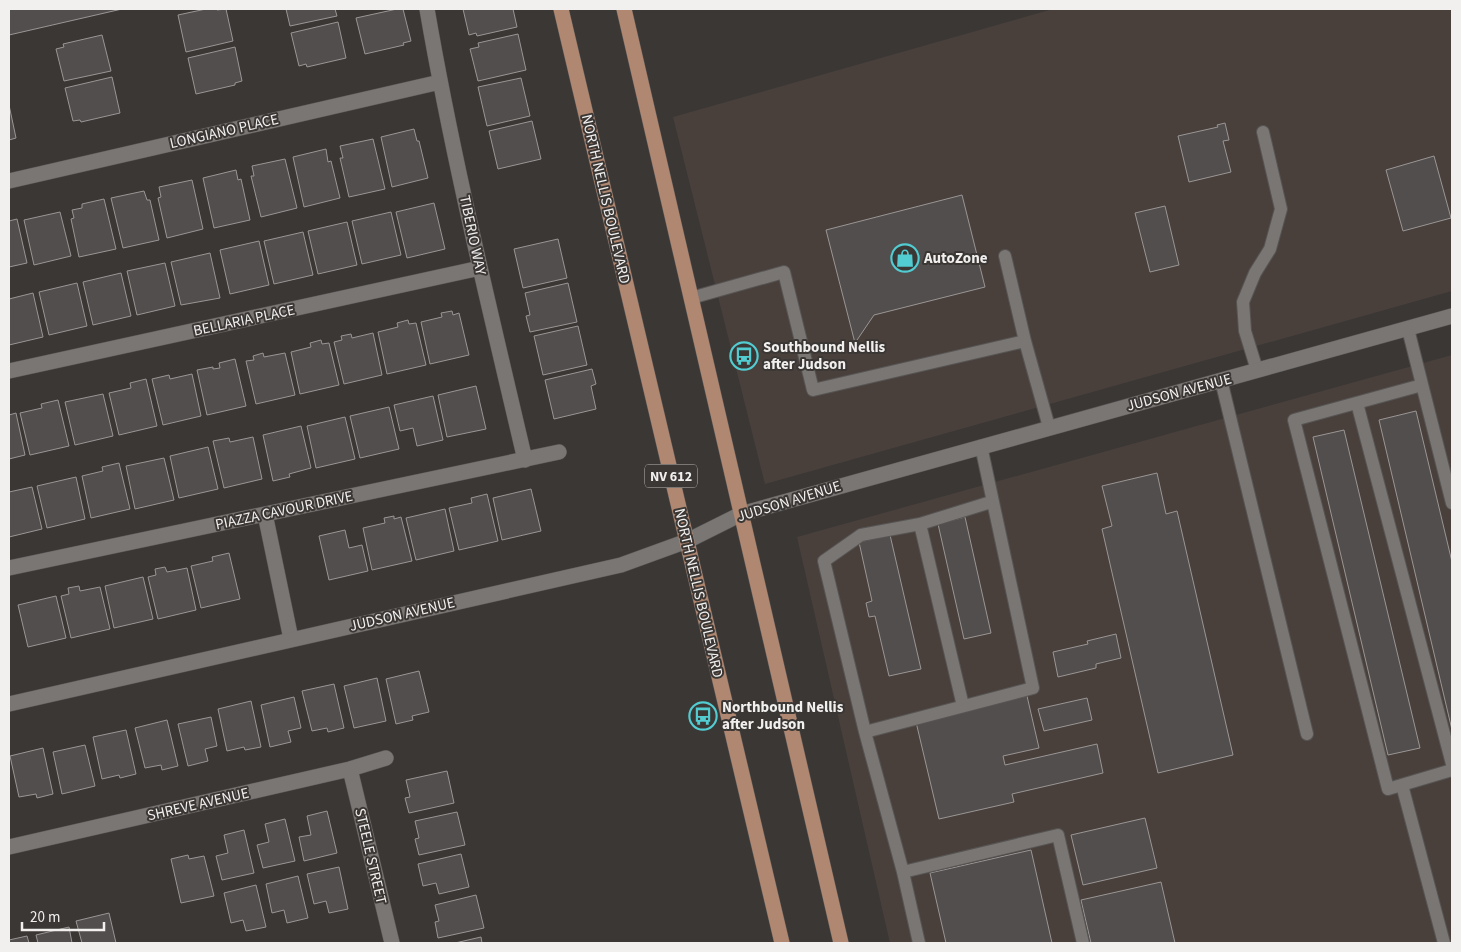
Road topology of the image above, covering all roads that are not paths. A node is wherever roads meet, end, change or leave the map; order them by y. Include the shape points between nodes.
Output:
1 (427, 9) edge
2 (561, 9) edge
3 (624, 9) edge
4 (440, 82) junction
5 (1263, 132) dead end
6 (9, 181) edge
7 (1005, 256) dead end
8 (480, 268) junction
9 (692, 298) junction
10 (1452, 316) edge
11 (1408, 329) junction
12 (1025, 341) junction
13 (1258, 370) junction
14 (9, 371) edge
15 (1222, 380) junction
16 (1422, 385) junction
17 (1357, 403) junction
18 (1049, 428) junction
19 (980, 446) junction
20 (559, 452) dead end
21 (525, 460) junction
22 (991, 502) junction
23 (1452, 502) edge
24 (265, 514) junction
25 (741, 514) junction
26 (920, 524) junction
27 (687, 541) junction
28 (9, 568) edge
29 (291, 639) junction
30 (9, 704) edge
31 (963, 706) junction
32 (865, 732) junction
33 (1307, 734) dead end
34 (386, 758) dead end
35 (1452, 764) edge
36 (350, 769) junction
37 (1452, 770) edge
38 (1402, 784) junction
39 (9, 847) edge
40 (903, 872) junction
41 (387, 942) edge
42 (782, 943) edge
43 (841, 943) edge
44 (919, 943) edge
45 (1083, 943) edge
46 (1444, 943) edge

1 - 4 street, TIBERIO WAY
2 - 27 main road, NORTH NELLIS BOULEVARD / NV 612
3 - 9 main road
4 - 6 street, LONGIANO PLACE
4 - 8 street, TIBERIO WAY
5 - 13 lane via 1281,209 1270,249 1243,302 1245,331
7 - 12 lane
8 - 14 street, BELLARIA PLACE
8 - 21 street, TIBERIO WAY
9 - 12 lane via 784,272 812,390
9 - 25 main road
10 - 11 street, JUDSON AVENUE
11 - 13 street, JUDSON AVENUE
11 - 16 lane
12 - 18 lane
13 - 15 street, JUDSON AVENUE
15 - 18 street, JUDSON AVENUE
15 - 33 lane
16 - 17 lane
16 - 23 lane
17 - 35 lane
17 - 38 lane via 1294,420 1388,789
18 - 19 street, JUDSON AVENUE
19 - 22 lane
19 - 25 street, JUDSON AVENUE
20 - 21 street, PIAZZA CAVOUR DRIVE
21 - 24 street, PIAZZA CAVOUR DRIVE
22 - 26 lane
22 - 31 lane via 1033,688
24 - 28 street, PIAZZA CAVOUR DRIVE
24 - 29 street
25 - 27 street, JUDSON AVENUE
25 - 43 main road
26 - 31 lane
26 - 32 lane via 861,535 824,561
27 - 29 street, JUDSON AVENUE via 621,565
27 - 42 main road, NORTH NELLIS BOULEVARD / NV 612
29 - 30 street, JUDSON AVENUE
31 - 32 lane
32 - 40 lane
34 - 36 street, SHREVE AVENUE
36 - 39 street, SHREVE AVENUE
36 - 41 street, STEELE STREET
37 - 38 lane
38 - 46 lane
40 - 44 lane
40 - 45 lane via 1058,834

